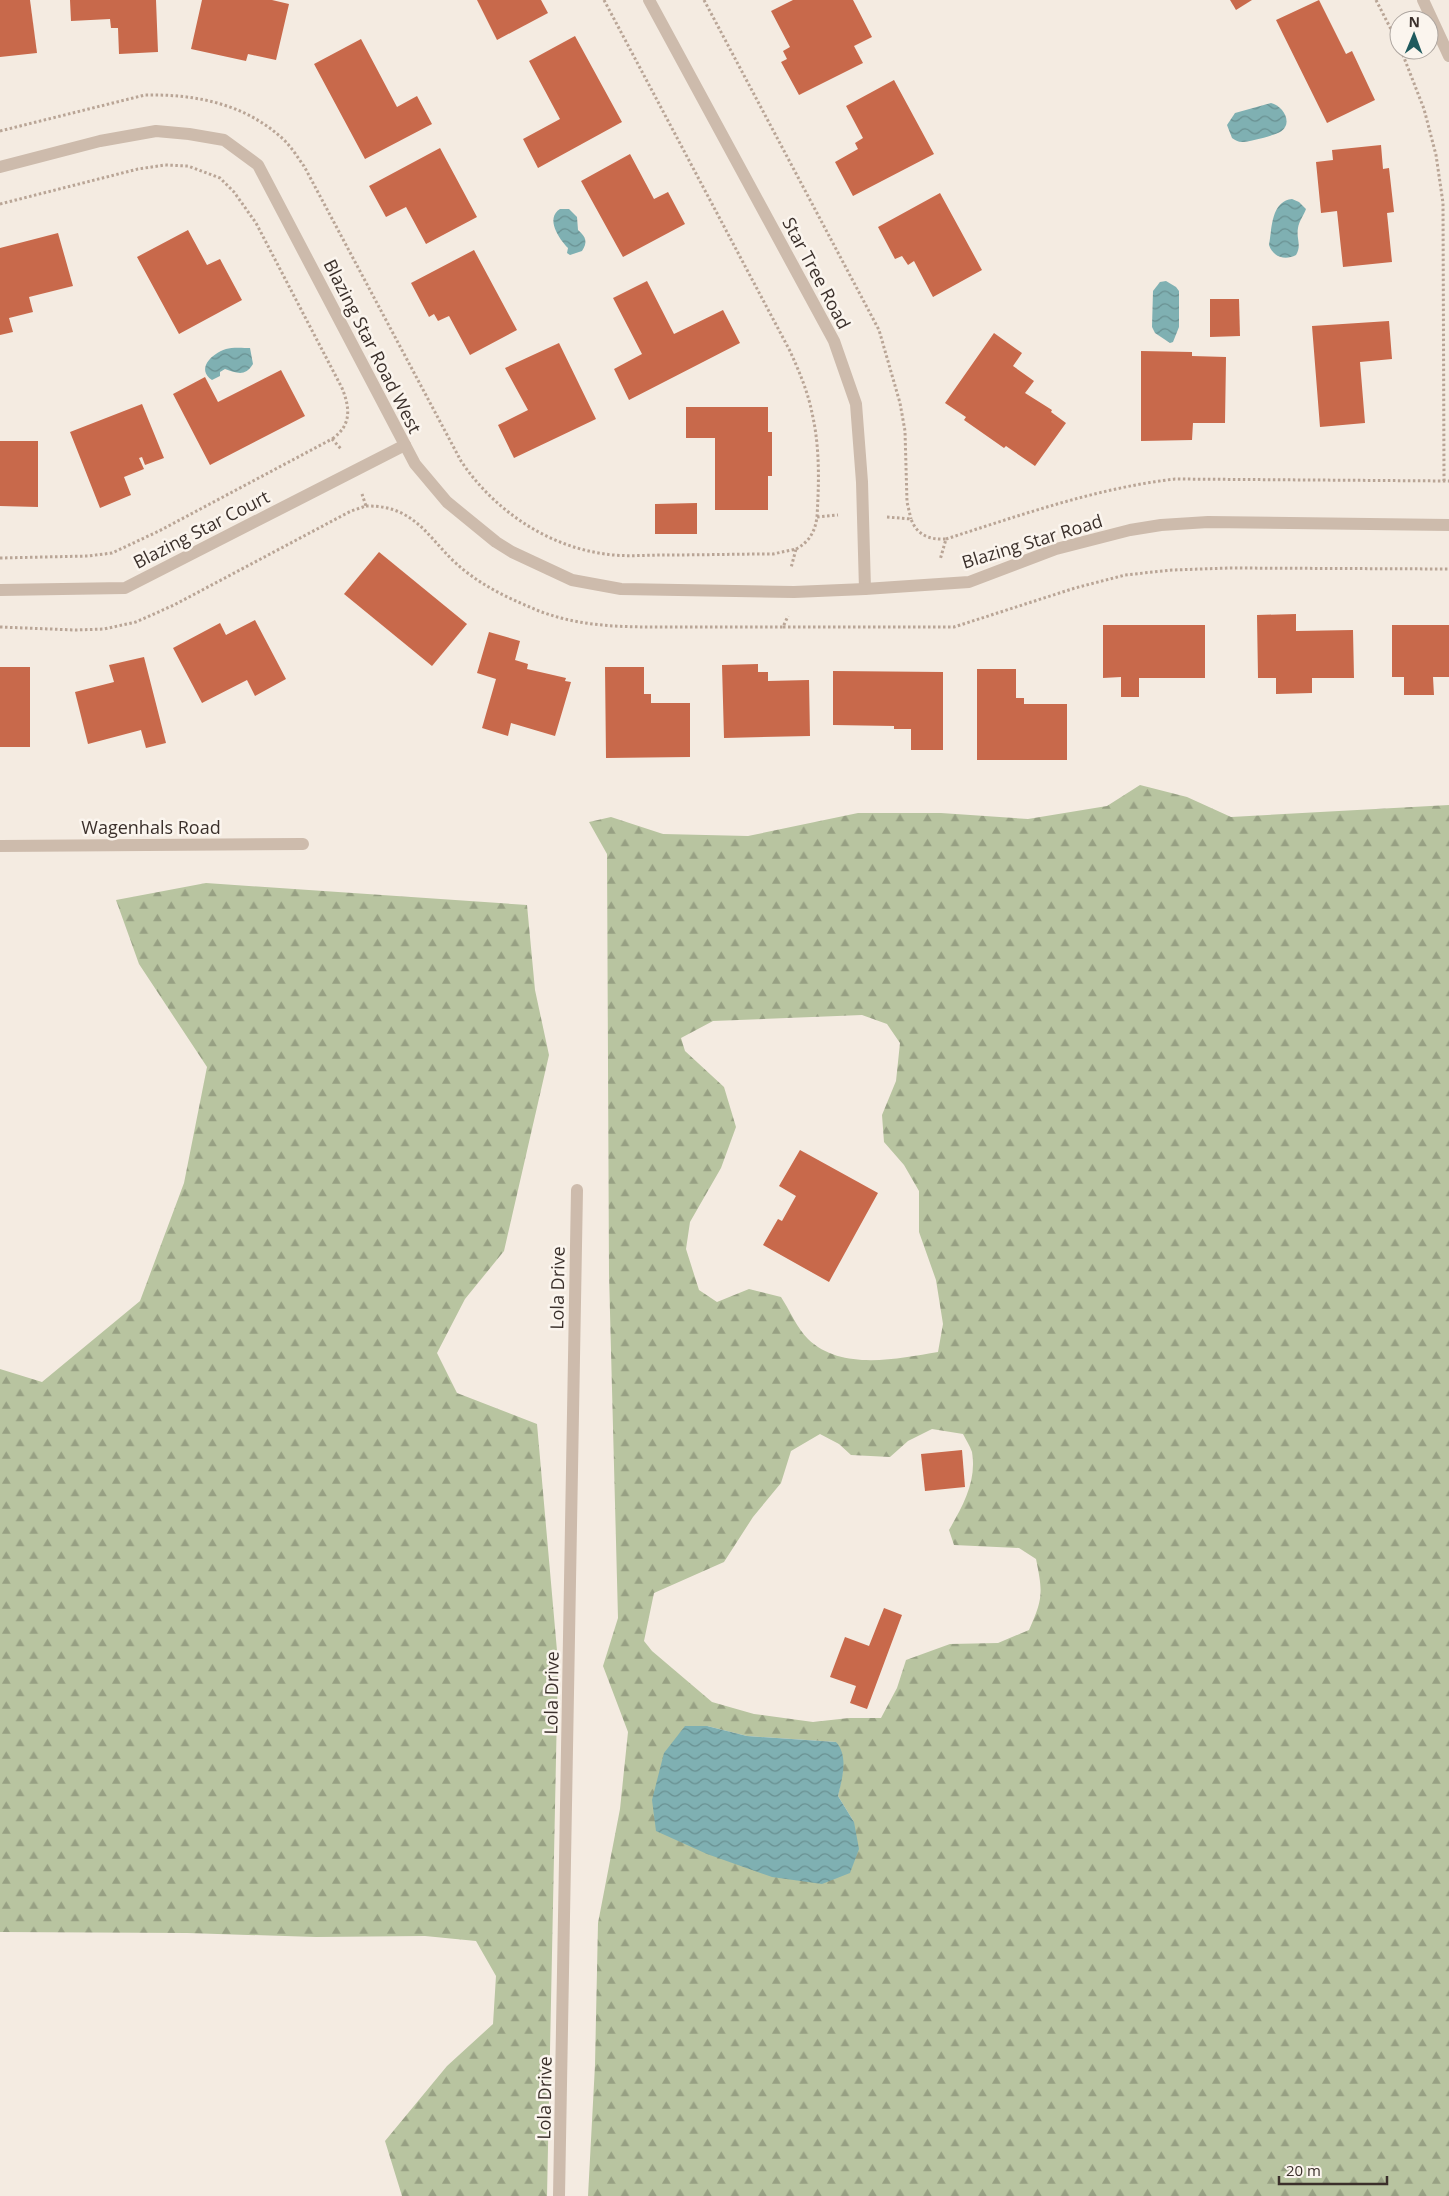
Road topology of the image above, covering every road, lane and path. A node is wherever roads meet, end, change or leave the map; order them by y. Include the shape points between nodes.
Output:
1 (604, 0) edge
2 (649, 0) edge
3 (704, 0) edge
4 (1376, 0) edge
5 (1423, 0) edge
6 (1389, 25) edge
7 (1449, 56) edge
8 (1405, 60) edge
9 (0, 131) edge
10 (0, 167) edge
11 (0, 204) edge
12 (332, 439) junction
13 (405, 445) junction
14 (353, 472) junction
15 (1444, 480) junction
16 (1449, 481) edge
17 (817, 517) dead end
18 (911, 519) dead end
19 (1449, 525) edge
20 (946, 538) dead end
21 (512, 552) joint
22 (0, 558) edge
23 (1449, 570) edge
24 (0, 590) edge
25 (865, 590) junction
26 (790, 592) junction
27 (783, 627) dead end
28 (303, 844) dead end
29 (0, 846) edge
30 (577, 1190) dead end
31 (559, 2196) edge

1 - 17 path via 790,351 802,380 816,442
2 - 25 street, Star Tree Road via 834,341 856,404
3 - 18 path via 880,330 905,431
4 - 6 path
5 - 7 street
8 - 15 path via 1424,109 1444,202
9 - 26 path via 153,94 216,101 266,124 286,142 304,166 461,461 494,500 544,535 604,554 773,554 796,549 790,572
10 - 13 street, Blazing Star Road West via 100,141 156,131 224,140 258,164
11 - 12 path via 165,165 188,166 220,178 256,224 348,403 342,430
12 - 14 path via 345,454
12 - 22 path via 159,531 112,552 88,556
13 - 14 street, Blazing Star Court
13 - 21 street, Blazing Star Road West via 415,464 447,502
14 - 24 street, Blazing Star Court via 125,588
15 - 16 path
15 - 20 path via 1175,479 1143,482
19 - 25 street, Blazing Star Road via 1208,522 1161,525 1056,549 969,582
21 - 26 street, Blazing Star Road via 572,580 621,589
23 - 27 path via 1172,570 1125,575 954,627
25 - 26 street, Blazing Star Road
28 - 29 street, Wagenhals Road
30 - 31 street, Lola Drive

